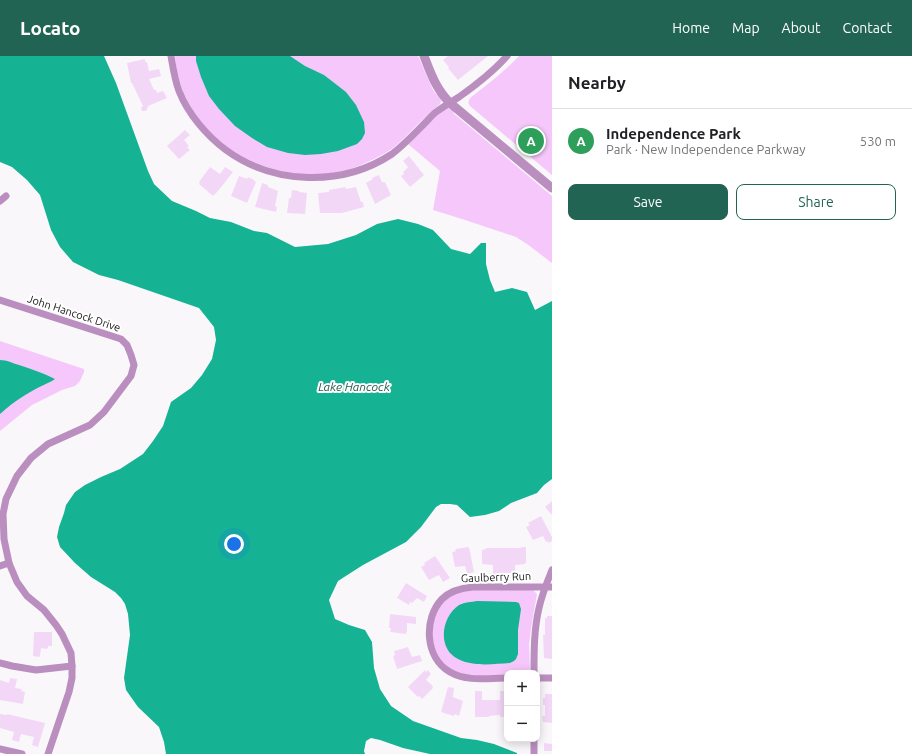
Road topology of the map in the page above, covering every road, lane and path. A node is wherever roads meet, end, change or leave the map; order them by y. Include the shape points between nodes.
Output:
1 (171, 56) edge
2 (424, 56) edge
3 (507, 56) edge
4 (450, 103) junction
5 (552, 188) edge
6 (0, 300) edge
7 (9, 564) junction
8 (0, 566) edge
9 (552, 570) edge
10 (548, 587) edge
11 (0, 663) edge
12 (72, 666) junction
13 (534, 670) edge
14 (504, 678) edge
15 (540, 678) edge
16 (552, 678) edge
17 (534, 742) edge
18 (0, 750) edge
19 (22, 754) edge
20 (48, 754) edge
21 (534, 754) edge

1 - 4 street via 179,92 207,134 233,156 266,171 282,175 326,177 356,171 370,165 405,143 436,112
2 - 4 street via 438,89
3 - 4 street via 485,77
4 - 5 street
6 - 7 street, John Hancock Drive via 121,339 127,345 134,366 130,376 104,412 90,425 48,444 31,458 18,476 6,499 3,514
7 - 8 street
7 - 12 street, John Hancock Drive via 27,596 48,615 62,634 71,653
9 - 10 street
10 - 13 street via 538,609
10 - 14 street, Gaulberry Run via 463,588 448,594 432,614 431,645 440,665 461,677
11 - 12 street via 36,670
12 - 20 street, John Hancock Drive via 69,692
15 - 16 street
17 - 21 street
18 - 19 street

